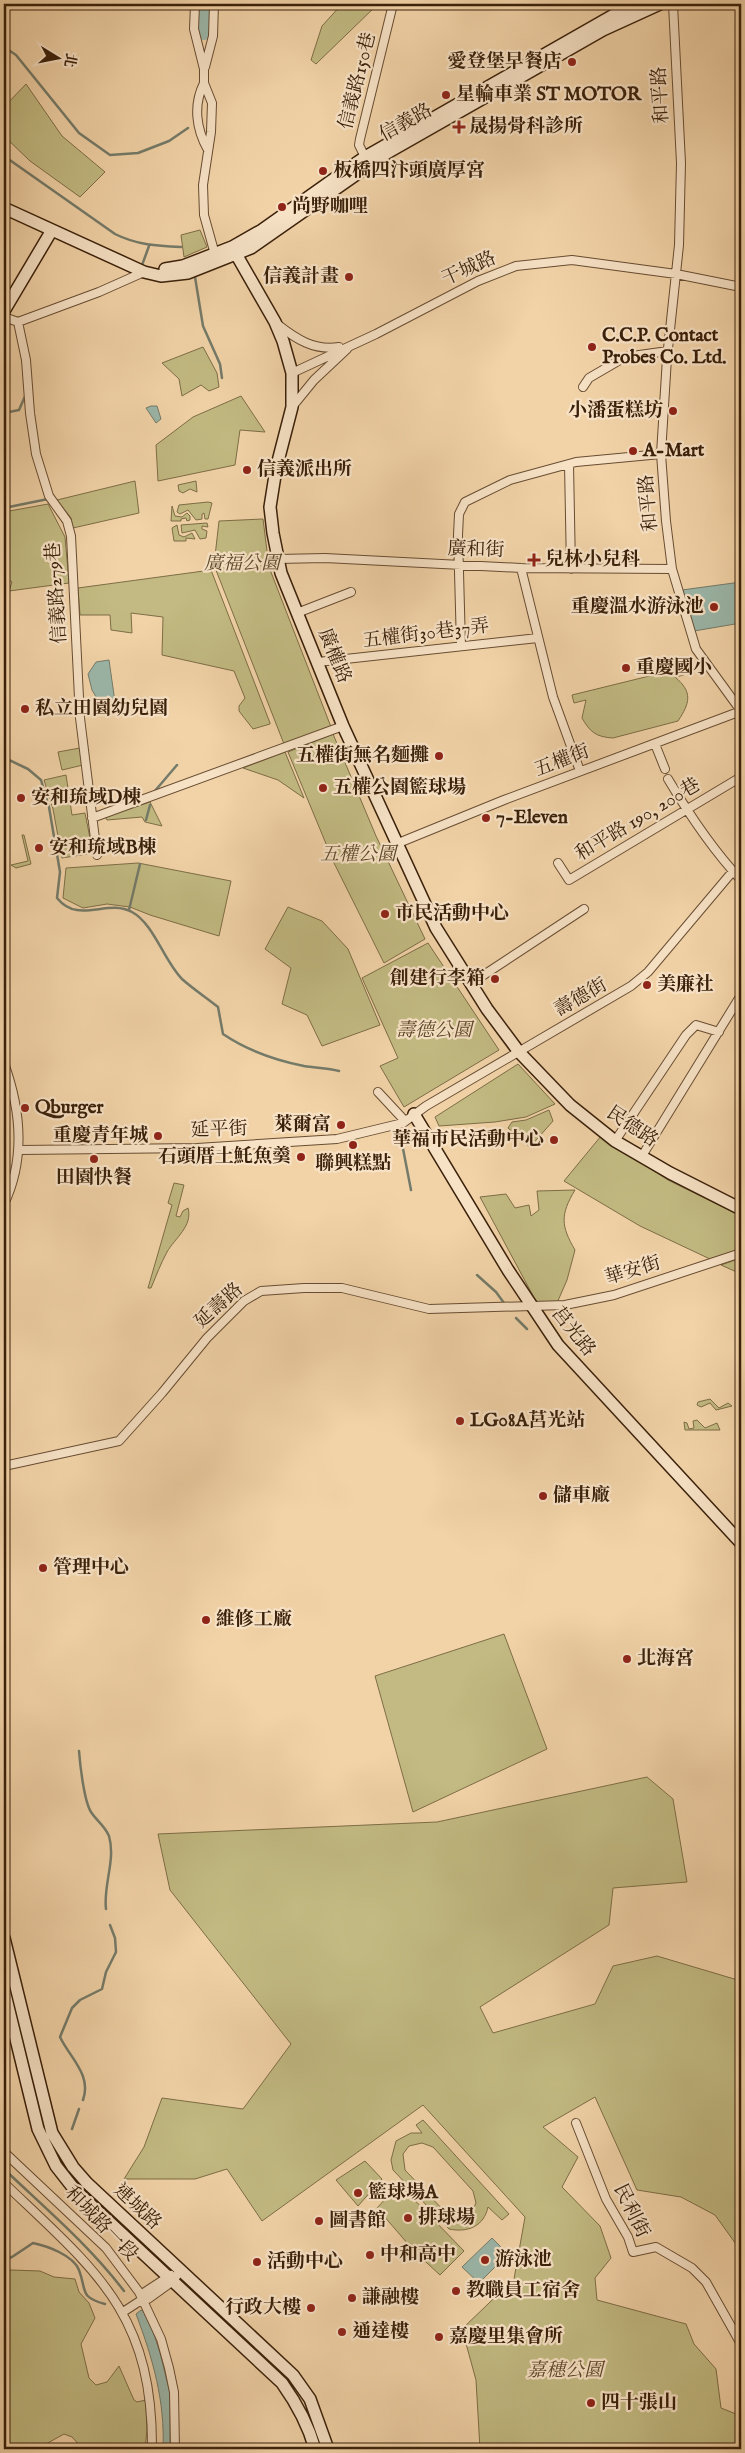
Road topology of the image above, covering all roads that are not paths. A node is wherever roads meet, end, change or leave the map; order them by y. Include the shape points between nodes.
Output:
1 (195, 4) edge
2 (214, 4) edge
3 (393, 4) edge
4 (633, 4) edge
5 (660, 4) edge
6 (673, 4) edge
7 (204, 69) junction
8 (204, 83) junction
9 (208, 150) junction
10 (366, 161) junction
11 (4, 208) edge
12 (52, 230) junction
13 (235, 251) junction
14 (216, 258) junction
15 (144, 272) junction
16 (676, 274) junction
17 (741, 287) edge
18 (4, 311) edge
19 (4, 318) edge
20 (18, 322) junction
21 (275, 322) junction
22 (350, 345) junction
23 (668, 352) junction
24 (292, 374) junction
25 (582, 387) dead end
26 (292, 407) junction
27 (661, 454) junction
28 (569, 464) junction
29 (278, 559) junction
30 (458, 565) junction
31 (521, 568) junction
32 (571, 569) junction
33 (672, 569) junction
34 (351, 592) dead end
35 (298, 613) junction
36 (538, 638) junction
37 (461, 646) junction
38 (318, 662) junction
39 (741, 711) edge
40 (343, 726) junction
41 (655, 744) junction
42 (665, 768) dead end
43 (580, 772) junction
44 (741, 777) edge
45 (668, 779) dead end
46 (686, 808) junction
47 (92, 818) junction
48 (396, 844) junction
49 (97, 855) dead end
50 (558, 862) dead end
51 (733, 871) junction
52 (741, 880) edge
53 (584, 909) dead end
54 (470, 984) junction
55 (741, 995) edge
56 (719, 1032) junction
57 (519, 1052) junction
58 (5, 1068) edge
59 (378, 1092) dead end
60 (410, 1118) junction
61 (615, 1141) junction
62 (20, 1150) junction
63 (642, 1156) junction
64 (4, 1204) edge
65 (741, 1209) edge
66 (741, 1253) edge
67 (531, 1308) junction
68 (4, 1466) edge
69 (741, 1543) edge
70 (4, 1940) edge
71 (4, 1990) edge
72 (576, 2124) dead end
73 (4, 2152) edge
74 (4, 2183) edge
75 (174, 2276) junction
76 (143, 2299) junction
77 (123, 2312) junction
78 (741, 2344) edge
79 (152, 2449) edge
80 (175, 2449) edge
81 (315, 2449) edge
82 (328, 2449) edge

1 - 7 street via 194,29
2 - 7 street via 213,36
3 - 10 street, 信義路150巷 via 360,139 359,145
4 - 10 street, 信義路
5 - 10 street, 信義路 via 603,30
6 - 16 street, 和平路 via 681,163
7 - 8 street
8 - 9 street via 212,103
8 - 9 street via 198,96 198,134
9 - 14 street via 203,185 204,215
10 - 13 street, 信義路
11 - 12 street
12 - 15 street
12 - 18 street
13 - 14 street, 信義路
13 - 21 street, 廣權路
14 - 15 street, 信義路
15 - 20 street
16 - 17 street
16 - 22 street, 干城路 via 565,259 516,266 478,280
16 - 23 street, 和平路
19 - 20 street
20 - 47 street, 信義路279巷 via 26,360 36,454 49,496 67,522 70,536 80,718
21 - 22 street via 310,346 329,349
21 - 24 street, 廣權路
22 - 24 street, 干城路
22 - 26 street
23 - 25 street via 625,357 589,378
23 - 27 street, 和平路
24 - 26 street, 廣權路
26 - 29 street, 廣權路 via 270,507
27 - 28 street
27 - 33 street, 和平路
28 - 30 street via 510,480 465,502 459,514
28 - 32 street
29 - 30 street, 廣和街 via 298,557
29 - 35 street, 廣權路
30 - 31 street, 廣和街
30 - 37 street
31 - 32 street, 廣和街
31 - 36 street
32 - 33 street, 廣和街
33 - 39 street, 和平路 via 696,649
34 - 35 street
35 - 38 street, 廣權路
36 - 37 street, 五權街30巷37弄
36 - 43 street via 553,697
37 - 38 street, 五權街30巷37弄
38 - 40 street, 廣權路
39 - 41 street, 五權街
40 - 47 street
40 - 48 street, 廣權路
41 - 42 street
41 - 43 street, 五權街
43 - 48 street, 五權街
44 - 46 street, 和平路 190, 200巷
45 - 46 street
46 - 50 street, 和平路 190, 200巷 via 568,880
46 - 51 street via 717,855
47 - 49 street, 信義路279巷
48 - 54 street, 廣權路 via 436,928
51 - 52 street
51 - 57 street, 壽德街 via 648,972 615,997
53 - 54 street
54 - 57 street, 廣權路
55 - 56 street
56 - 61 street via 696,1024
56 - 63 street
57 - 60 street, 壽德街
57 - 61 street, 民德路 via 566,1100
58 - 62 street via 17,1110
59 - 60 street
60 - 62 street, 延平街 via 337,1139 308,1142 197,1148
60 - 67 street, 莒光路
61 - 63 street, 民德路
62 - 64 street
63 - 65 street, 民德路
66 - 67 street, 華安街 via 614,1295
67 - 68 street, 延壽路 via 429,1309 342,1288 261,1291 244,1301 207,1338 119,1441
67 - 69 street, 莒光路 via 579,1369
70 - 75 street, 連城路 via 48,2117 60,2148 87,2183
71 - 75 street, 連城路 via 38,2129 56,2166 74,2189
72 - 78 street, 民利街 via 606,2199 633,2252 656,2247 692,2268 706,2282
73 - 76 street, 和城路一段 via 106,2248
74 - 77 street, 和城路一段 via 91,2266
75 - 76 street via 145,2292
75 - 81 street, 連城路 via 282,2383 297,2403
75 - 82 street, 連城路 via 293,2375 316,2413
76 - 77 street
76 - 80 street, 和城路一段 via 161,2339 169,2368 174,2392
77 - 79 street, 和城路一段 via 134,2334 147,2376

